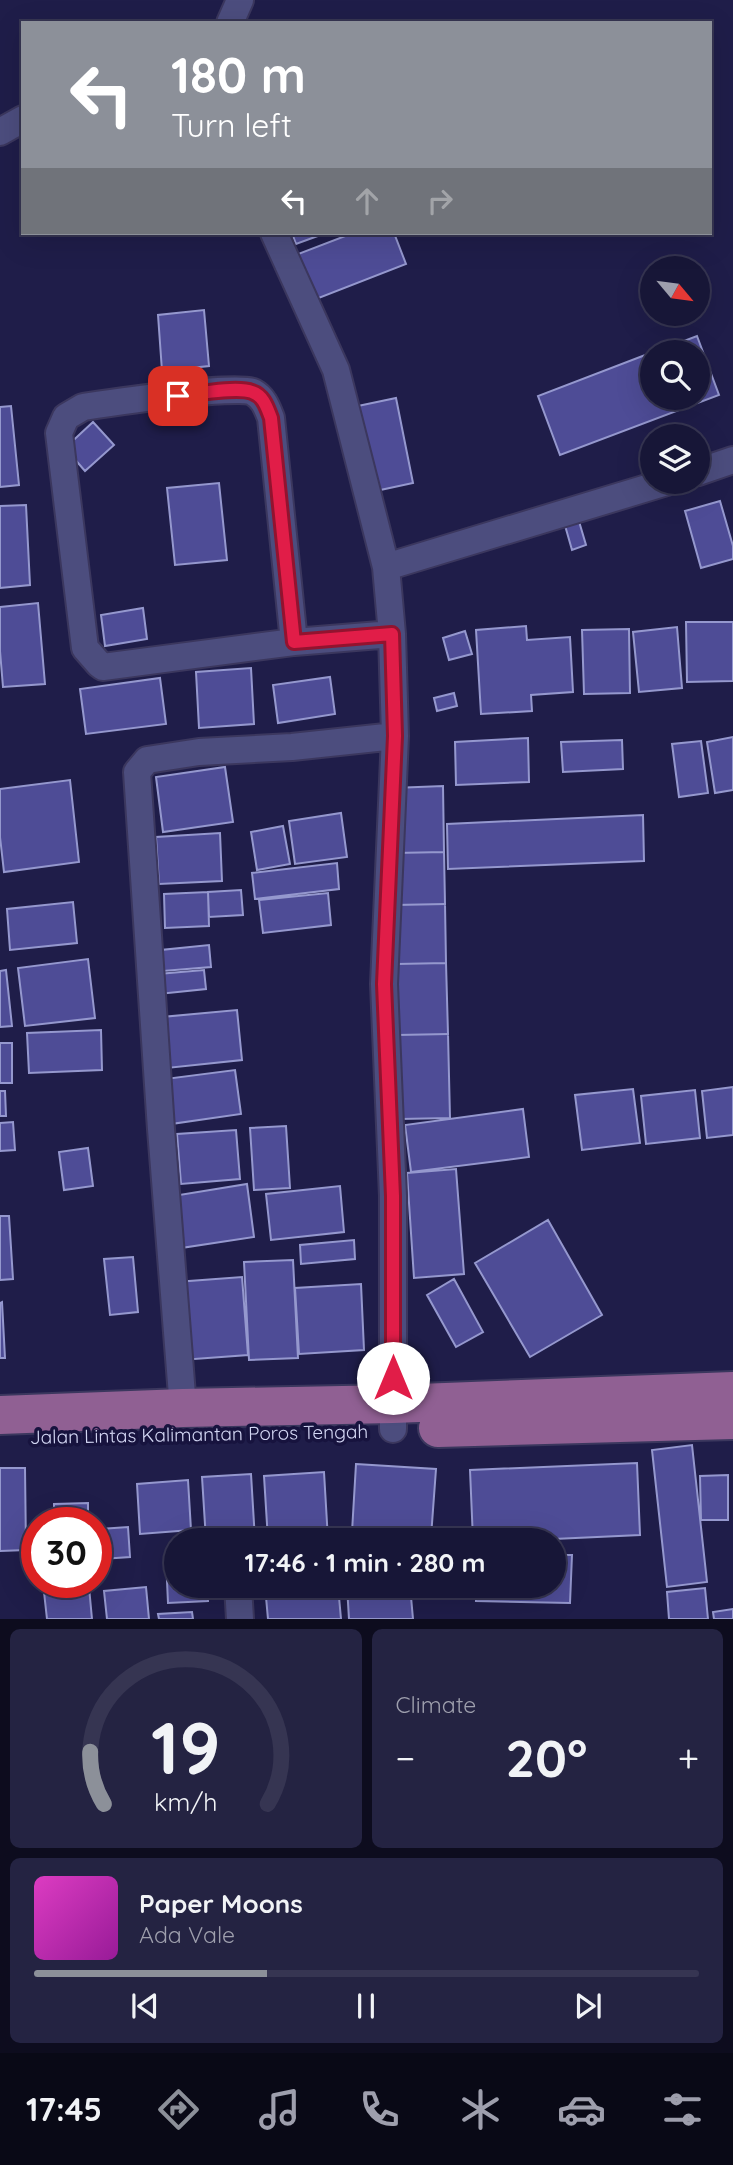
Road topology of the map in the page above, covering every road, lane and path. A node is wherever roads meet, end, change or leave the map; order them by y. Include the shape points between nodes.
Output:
1 (240, 0) edge
2 (231, 21) edge
3 (21, 120) edge
4 (0, 132) edge
5 (275, 235) edge
6 (733, 460) edge
7 (710, 468) edge
8 (640, 490) edge
9 (386, 566) junction
10 (392, 634) junction
11 (294, 642) junction
12 (395, 736) junction
13 (733, 1391) edge
14 (183, 1408) junction
15 (0, 1415) edge
16 (393, 1417) junction
17 (733, 1420) edge
18 (0, 1439) edge
19 (239, 1598) edge
20 (240, 1619) edge

1 - 2 street
3 - 4 street
5 - 9 street via 336,370
6 - 7 street
8 - 9 street
9 - 10 street
10 - 11 street
10 - 12 street
11 - 11 street via 99,664 85,648 59,433 66,417 83,407 226,390 251,391 264,401 271,418
12 - 14 street via 199,752 147,760 136,772
12 - 16 street via 384,984 393,1196
13 - 16 main road, Jalan Lintas Kalimantan Poros Tengah
14 - 15 main road, Jalan Lintas Kalimantan Poros Tengah
14 - 16 main road, Jalan Lintas Kalimantan Poros Tengah
16 - 17 main road, Jalan Lintas Kalimantan Poros Tengah
16 - 18 main road, Jalan Lintas Kalimantan Poros Tengah
19 - 20 street

